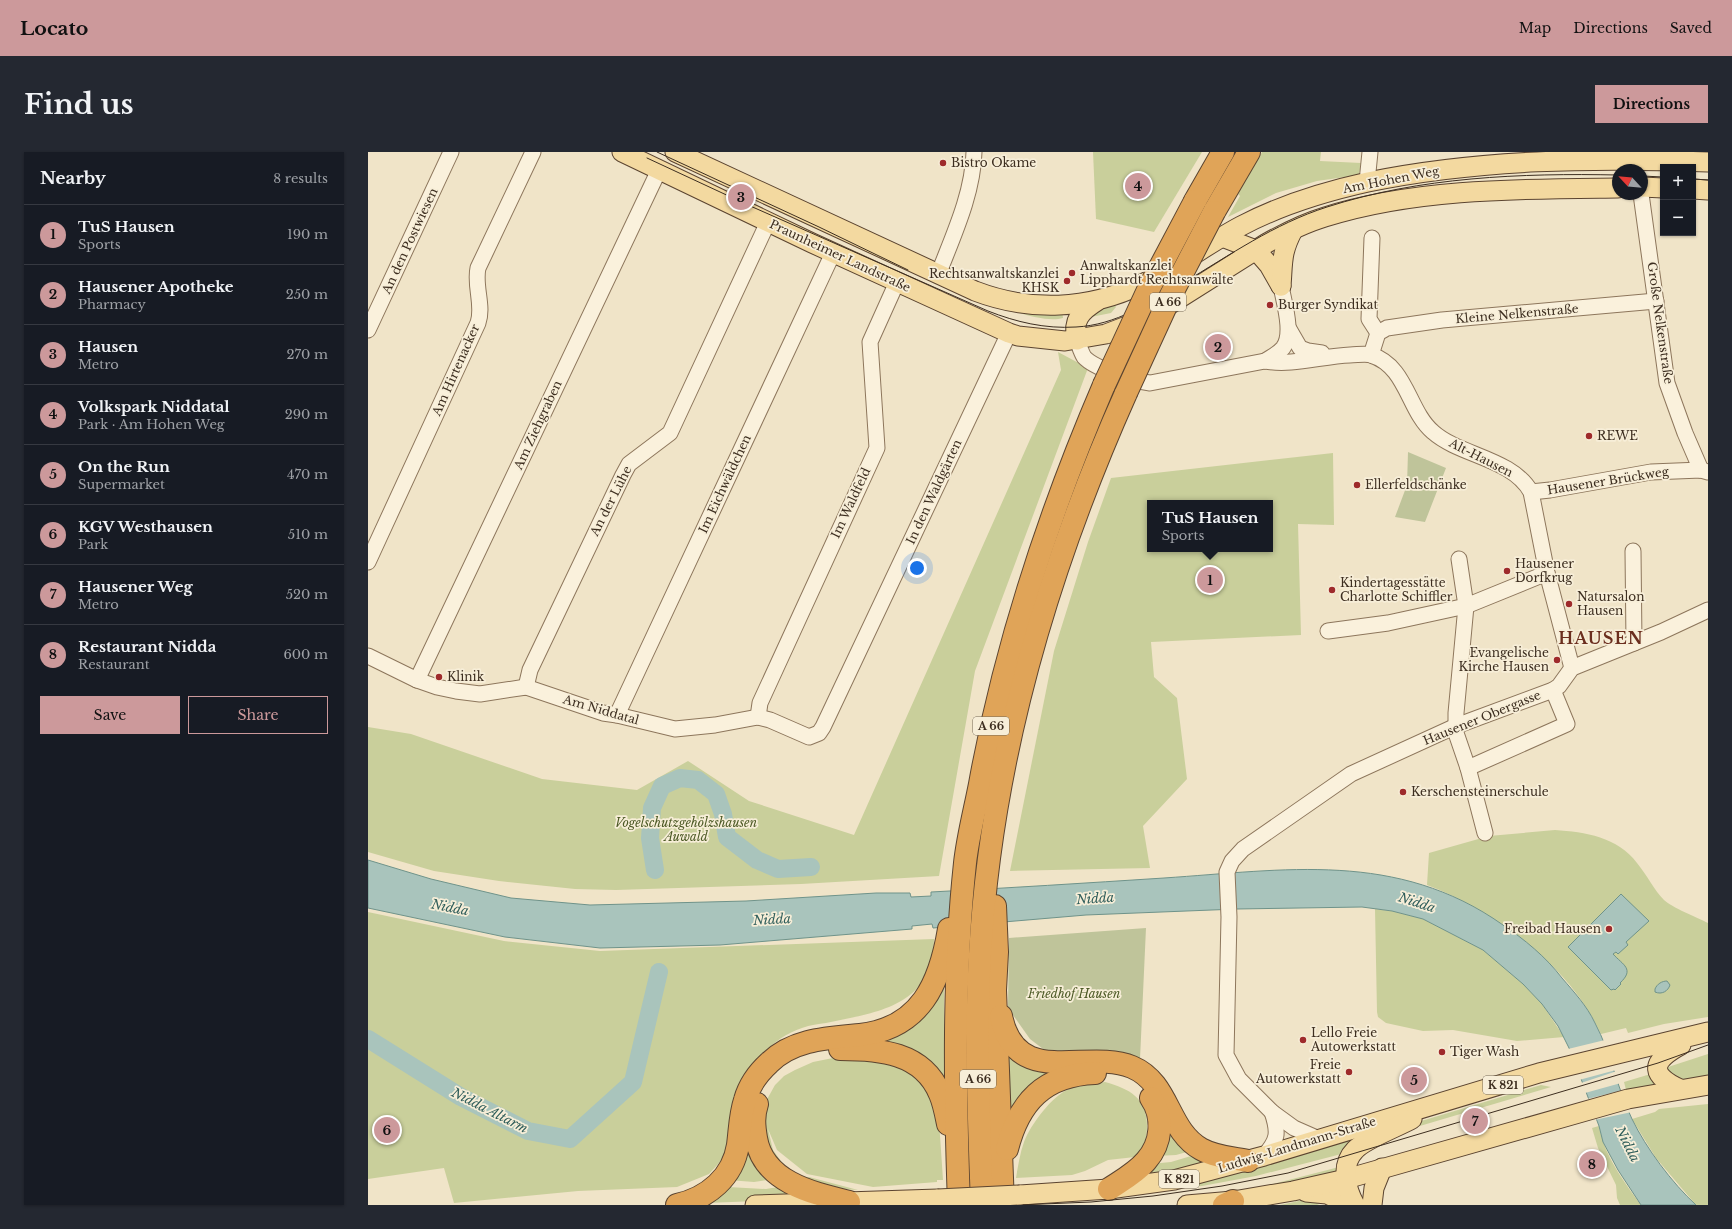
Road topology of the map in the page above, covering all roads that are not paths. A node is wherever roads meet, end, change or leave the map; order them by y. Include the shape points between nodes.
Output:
1 (451, 152) edge
2 (533, 152) edge
3 (675, 152) edge
4 (974, 152) edge
5 (1223, 152) edge
6 (1249, 152) edge
7 (1370, 152) edge
8 (624, 153) edge
9 (1637, 161) edge
10 (1708, 162) edge
11 (659, 170) junction
12 (1367, 182) junction
13 (1648, 187) edge
14 (1612, 188) edge
15 (1660, 188) edge
16 (1696, 189) edge
17 (1708, 190) edge
18 (1642, 200) edge
19 (768, 222) junction
20 (1293, 230) junction
21 (1222, 237) junction
22 (1372, 238) dead end
23 (1256, 250) junction
24 (833, 253) junction
25 (938, 274) junction
26 (897, 282) junction
27 (1281, 286) junction
28 (1099, 300) junction
29 (1656, 301) junction
30 (1289, 329) junction
31 (368, 330) edge
32 (1009, 333) junction
33 (1378, 333) junction
34 (1071, 340) junction
35 (1371, 355) junction
36 (1332, 356) junction
37 (1265, 361) junction
38 (1705, 471) edge
39 (1531, 492) junction
40 (1633, 551) dead end
41 (1459, 559) dead end
42 (368, 562) edge
43 (1547, 574) junction
44 (1466, 606) junction
45 (1708, 610) edge
46 (1328, 631) dead end
47 (1634, 643) junction
48 (368, 656) edge
49 (1572, 668) junction
50 (417, 680) junction
51 (526, 687) junction
52 (1553, 690) junction
53 (617, 715) junction
54 (758, 717) junction
55 (1456, 726) junction
56 (814, 736) joint
57 (1468, 768) junction
58 (1485, 833) dead end
59 (989, 953) junction
60 (951, 955) junction
61 (995, 990) junction
62 (1706, 1033) edge
63 (1708, 1086) edge
64 (1680, 1089) junction
65 (1451, 1099) junction
66 (1272, 1112) junction
67 (1319, 1139) junction
68 (1256, 1159) junction
69 (957, 1165) junction
70 (1002, 1168) junction
71 (1382, 1168) junction
72 (1346, 1179) junction
73 (1109, 1189) junction
74 (1293, 1192) junction
75 (1012, 1200) edge
76 (848, 1202) junction
77 (1229, 1203) edge
78 (677, 1205) edge
79 (756, 1205) edge
80 (959, 1205) edge
81 (982, 1205) edge
82 (1187, 1205) edge
83 (1350, 1205) edge
84 (1355, 1205) edge
85 (1372, 1205) edge

1 - 31 street, An den Postwiesen
2 - 42 street, Am Hirtenacker via 478,268 478,323
3 - 25 main road, Praunheimer Landstraße
4 - 25 street via 973,172 966,197
5 - 60 highway, A 66, bridge via 1149,288 1104,385 1054,509 1024,601 991,726 965,860 953,894 949,931
6 - 59 highway, A 66, bridge via 1171,295 1126,393 1075,515 1034,641 1013,727 989,859
7 - 12 street
8 - 11 main road, Praunheimer Landstraße
9 - 10 main road, Am Hohen Weg
9 - 12 main road, Am Hohen Weg via 1557,161 1450,168
11 - 19 main road, Praunheimer Landstraße
11 - 50 street, Am Ziehgraben
12 - 21 main road, Am Hohen Weg via 1291,205
13 - 15 main road
14 - 20 main road, Am Hohen Weg via 1493,191 1391,201 1324,217
16 - 17 main road
18 - 29 street, Große Nelkenstraße
19 - 24 main road, Praunheimer Landstraße
19 - 51 street, An der Lühe via 670,433 629,464 622,475 530,670
20 - 23 main road, Am Hohen Weg
20 - 27 main road via 1282,257
21 - 23 main road
21 - 28 main road, Am Hohen Weg via 1143,284
22 - 33 street via 1369,318
23 - 27 main road
23 - 34 main road, Am Hohen Weg via 1148,318 1106,334
24 - 26 main road, Praunheimer Landstraße
24 - 53 street, Im Eichwäldchen
25 - 28 main road, Praunheimer Landstraße via 992,297 1017,303 1066,306
26 - 32 main road, Praunheimer Landstraße
26 - 54 street, Im Waldfeld via 870,342 877,448 760,703
27 - 30 street
28 - 34 main road via 1080,315
29 - 33 street, Kleine Nelkenstraße via 1442,320 1387,328
29 - 38 street, Große Nelkenstraße via 1667,383 1685,433
30 - 36 street via 1300,348
30 - 37 street via 1283,348
32 - 34 main road, Praunheimer Landstraße
32 - 56 street, In den Waldgärten via 823,727
33 - 35 street
34 - 37 street via 1093,364 1133,380 1150,383
35 - 36 street
35 - 39 street, Alt-Hausen via 1384,362 1397,374 1422,420 1433,432 1510,471 1524,482
36 - 37 street via 1275,363
38 - 39 street, Hausener Brückweg via 1651,472
39 - 43 street
40 - 47 street
41 - 44 street
43 - 44 street
43 - 49 street
44 - 46 street via 1388,623
44 - 55 street
45 - 47 street
47 - 49 street
48 - 50 street, Am Niddatal
49 - 52 street, Hausener Obergasse
50 - 51 street, Am Niddatal via 456,691 480,694
51 - 53 street, Am Niddatal via 582,707
52 - 55 street, Hausener Obergasse
52 - 57 street via 1573,721
53 - 54 street, Am Niddatal via 675,729
54 - 56 street, Am Niddatal via 805,736
55 - 57 street
55 - 66 street, Hausener Obergasse via 1352,774 1243,849 1232,861 1228,872 1226,1055 1239,1078
57 - 58 street
59 - 61 highway
59 - 81 highway, A 66 via 978,1064
60 - 69 highway, A 66
60 - 78 highway via 927,997 908,1017 897,1024 873,1032 814,1040 791,1048 770,1061 748,1090 742,1112 738,1147 726,1174 706,1193 690,1202
61 - 68 highway via 1006,1032 1014,1045 1028,1056 1050,1063 1101,1061 1133,1068 1146,1075 1156,1085 1179,1128 1190,1142 1213,1154
61 - 70 highway
62 - 64 main road via 1673,1048 1660,1059 1660,1076
62 - 65 main road, Ludwig-Landmann-Straße / K 821 via 1555,1069
63 - 64 main road, K 821
64 - 71 main road, K 821 via 1573,1113
65 - 67 main road, Ludwig-Landmann-Straße / K 821
65 - 72 main road via 1364,1142 1351,1155
66 - 67 street via 1294,1128
66 - 68 street via 1277,1126 1275,1142
67 - 68 main road, Ludwig-Landmann-Straße / K 821
68 - 73 main road, Ludwig-Landmann-Straße / K 821 via 1174,1180
69 - 76 highway via 940,1094 926,1072 916,1063 900,1055 870,1049 817,1052 780,1069 768,1082 754,1112 756,1142 769,1166 783,1179 799,1188
69 - 80 highway, A 66
70 - 73 highway via 1020,1112 1037,1093 1070,1077 1091,1073 1117,1075 1138,1083 1149,1094 1157,1108 1159,1133 1154,1150 1146,1161 1134,1173
70 - 75 highway
71 - 72 main road, K 821
71 - 85 main road via 1374,1188
72 - 74 main road, K 821
72 - 84 main road via 1349,1194
73 - 75 main road, Ludwig-Landmann-Straße / K 821
74 - 77 main road, K 821
74 - 83 main road via 1321,1193
75 - 76 main road, Ludwig-Landmann-Straße / K 821, bridge
76 - 79 main road, Ludwig-Landmann-Straße / K 821
77 - 82 main road, K 821

